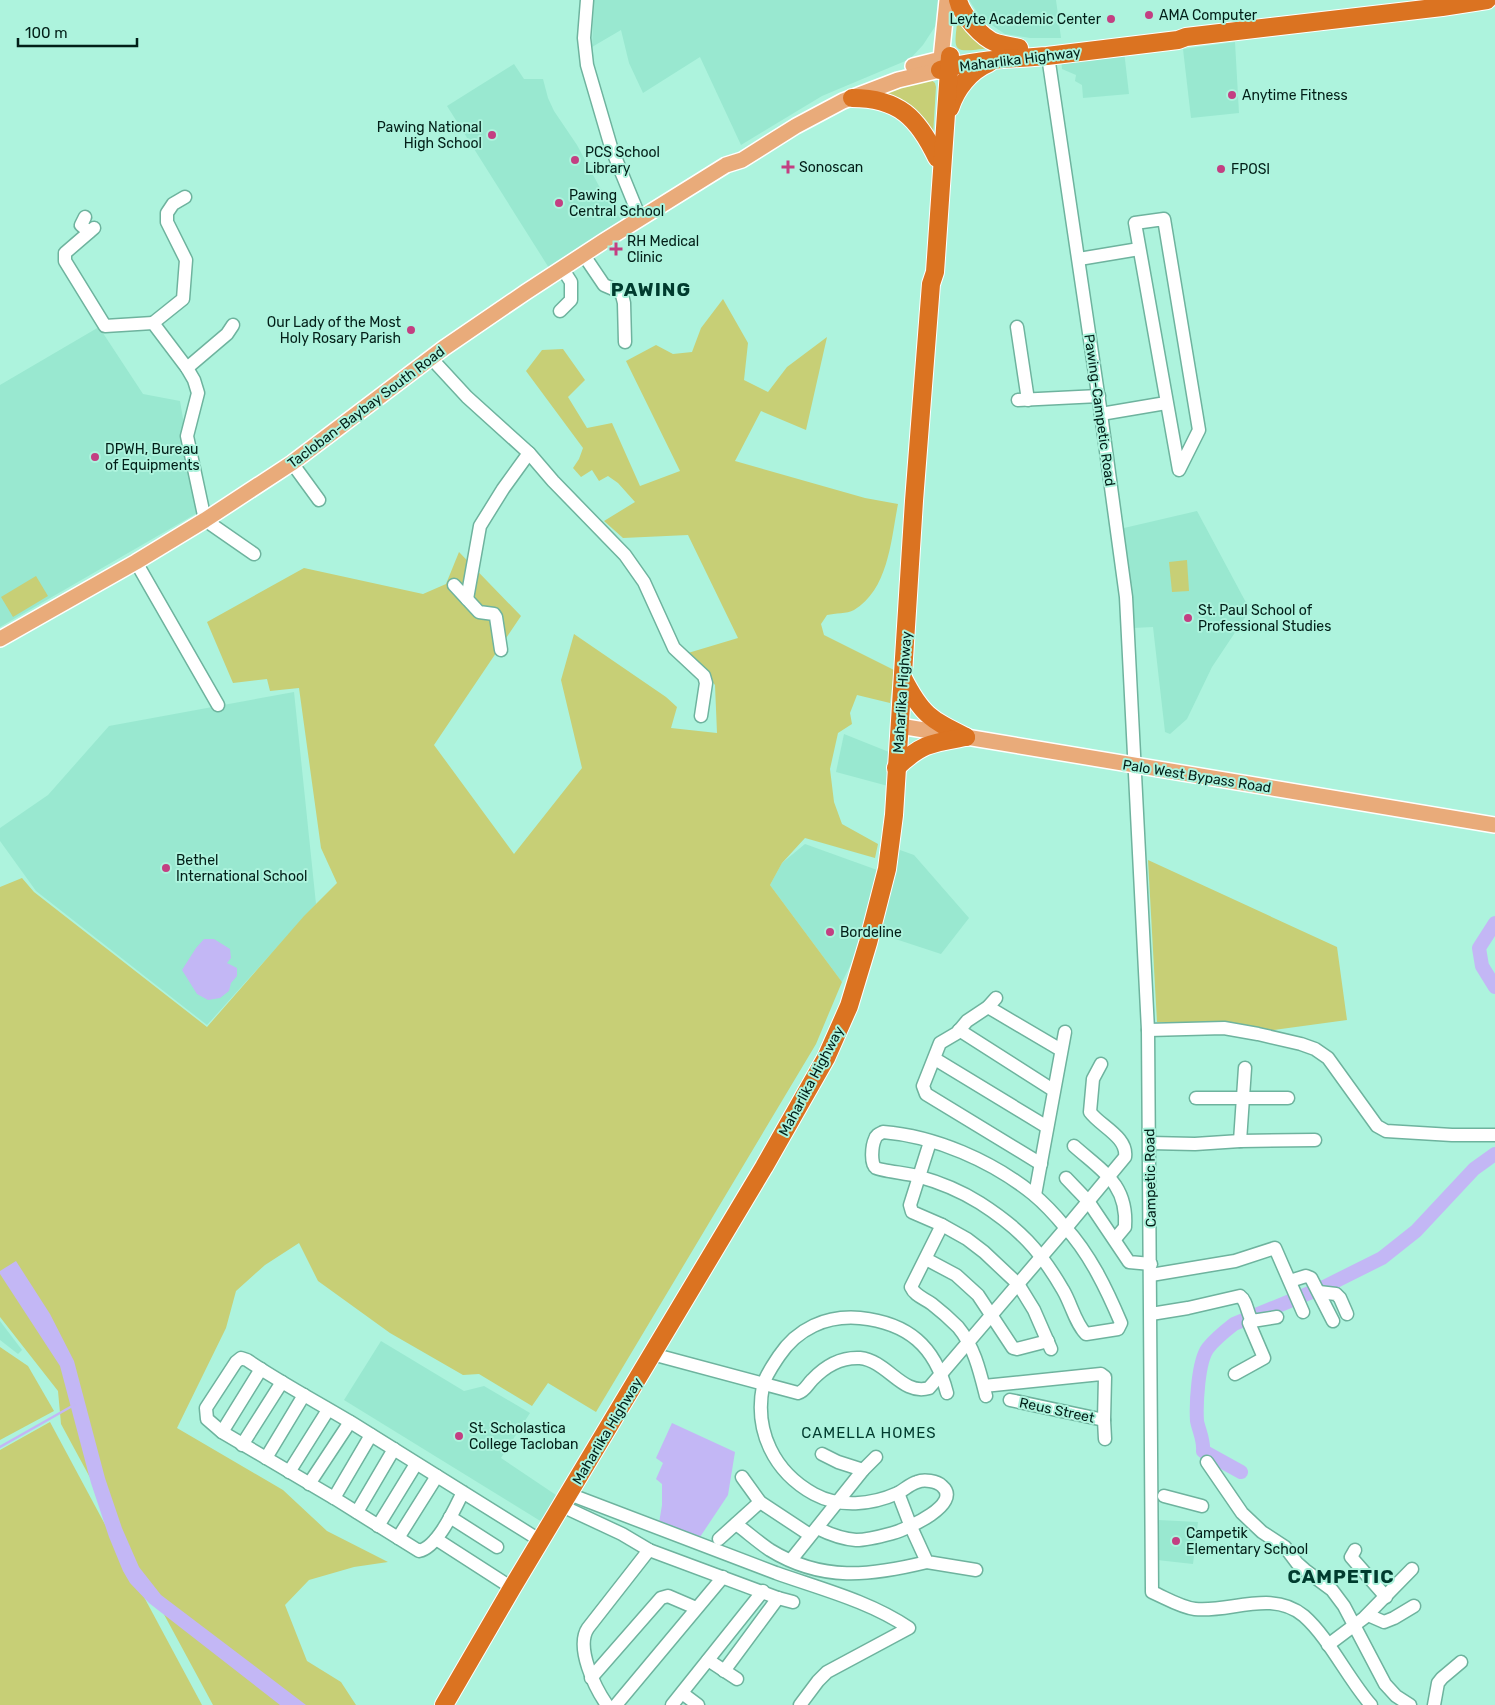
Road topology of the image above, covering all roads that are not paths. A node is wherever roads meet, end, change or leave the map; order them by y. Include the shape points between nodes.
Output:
1 (587, 0) edge
2 (1487, 0) edge
3 (951, 2) edge
4 (1186, 37) junction
5 (1019, 48) junction
6 (1048, 56) junction
7 (999, 60) junction
8 (945, 63) junction
9 (909, 68) junction
10 (852, 98) junction
11 (946, 121) junction
12 (937, 158) junction
13 (726, 165) junction
14 (184, 197) dead end
15 (85, 218) dead end
16 (640, 218) junction
17 (1139, 249) junction
18 (583, 254) junction
19 (1079, 259) junction
20 (562, 268) junction
21 (931, 284) junction
22 (560, 311) dead end
23 (153, 323) junction
24 (234, 324) dead end
25 (1017, 327) dead end
26 (625, 342) dead end
27 (432, 358) junction
28 (187, 368) junction
29 (1099, 396) junction
30 (1166, 403) junction
31 (1101, 414) junction
32 (529, 453) junction
33 (292, 463) junction
34 (319, 500) dead end
35 (205, 520) junction
36 (254, 554) dead end
37 (136, 562) junction
38 (454, 585) dead end
39 (467, 599) junction
40 (0, 639) edge
41 (501, 650) dead end
42 (902, 676) junction
43 (218, 705) dead end
44 (701, 716) dead end
45 (900, 726) junction
46 (966, 737) junction
47 (1134, 765) junction
48 (896, 768) junction
49 (1495, 825) edge
50 (959, 1030) junction
51 (1148, 1030) junction
52 (1065, 1032) dead end
53 (1061, 1050) junction
54 (935, 1058) junction
55 (1101, 1064) dead end
56 (1245, 1068) dead end
57 (1053, 1090) junction
58 (1196, 1098) dead end
59 (1243, 1098) junction
60 (1288, 1098) dead end
61 (1048, 1127) junction
62 (1495, 1135) edge
63 (1315, 1140) dead end
64 (1240, 1141) junction
65 (930, 1142) junction
66 (1150, 1143) junction
67 (1074, 1146) dead end
68 (1041, 1164) junction
69 (919, 1176) junction
70 (1108, 1176) junction
71 (1066, 1178) dead end
72 (1034, 1195) junction
73 (1088, 1201) junction
74 (942, 1225) junction
75 (1066, 1228) junction
76 (1115, 1239) junction
77 (1042, 1255) junction
78 (926, 1259) junction
79 (1151, 1270) junction
80 (1290, 1281) junction
81 (1018, 1284) junction
82 (1318, 1290) junction
83 (1299, 1303) dead end
84 (1150, 1314) junction
85 (1348, 1314) dead end
86 (992, 1315) junction
87 (1276, 1317) dead end
88 (1251, 1318) junction
89 (1333, 1321) dead end
90 (659, 1343) junction
91 (969, 1343) junction
92 (261, 1369) junction
93 (943, 1374) junction
94 (1236, 1374) dead end
95 (282, 1382) junction
96 (763, 1384) junction
97 (1008, 1384) junction
98 (947, 1393) dead end
99 (304, 1395) junction
100 (328, 1410) junction
101 (1104, 1420) junction
102 (350, 1422) junction
103 (222, 1432) junction
104 (371, 1435) junction
105 (1105, 1438) dead end
106 (242, 1445) junction
107 (394, 1449) junction
108 (822, 1454) dead end
109 (876, 1456) dead end
110 (266, 1458) junction
111 (1207, 1462) dead end
112 (416, 1464) junction
113 (864, 1470) junction
114 (289, 1472) junction
115 (437, 1476) junction
116 (742, 1477) dead end
117 (309, 1484) junction
118 (463, 1492) junction
119 (898, 1493) junction
120 (1158, 1494) junction
121 (334, 1498) junction
122 (566, 1500) junction
123 (760, 1502) junction
124 (837, 1502) junction
125 (1202, 1506) dead end
126 (357, 1512) junction
127 (450, 1517) junction
128 (736, 1524) junction
129 (378, 1526) junction
130 (911, 1527) junction
131 (814, 1532) junction
132 (398, 1538) junction
133 (719, 1538) dead end
134 (436, 1540) junction
135 (541, 1541) junction
136 (497, 1547) dead end
137 (649, 1550) junction
138 (1355, 1550) dead end
139 (791, 1560) junction
140 (927, 1562) junction
141 (1412, 1569) dead end
142 (976, 1570) dead end
143 (723, 1576) junction
144 (512, 1588) junction
145 (763, 1591) junction
146 (1386, 1597) junction
147 (778, 1598) junction
148 (793, 1602) dead end
149 (1414, 1606) dead end
150 (696, 1608) junction
151 (1368, 1615) junction
152 (1354, 1627) junction
153 (1328, 1645) junction
154 (708, 1660) junction
155 (1461, 1662) dead end
156 (724, 1671) junction
157 (591, 1678) junction
158 (737, 1680) dead end
159 (682, 1693) junction
160 (444, 1705) edge
161 (606, 1705) edge
162 (616, 1705) edge
163 (672, 1705) edge
164 (698, 1705) edge
165 (800, 1705) edge
166 (1371, 1705) edge
167 (1410, 1705) edge
168 (1434, 1705) edge

1 - 16 street via 584,38 587,65 611,147
2 - 4 highway, Maharlika Highway
3 - 5 highway via 994,43
3 - 8 main road
3 - 9 main road via 934,45 924,58
4 - 5 highway, Maharlika Highway via 1177,34
4 - 6 highway, Maharlika Highway
5 - 8 highway, Maharlika Highway
6 - 7 highway, Maharlika Highway
6 - 19 street, Pawing-Campetic Road
7 - 8 highway, Maharlika Highway
7 - 11 highway via 973,72 963,83 953,99
8 - 9 main road, Tacloban-Baybay South Road
8 - 10 main road, Tacloban-Baybay South Road
8 - 11 highway, Maharlika Highway
8 - 12 highway, Maharlika Highway
9 - 13 main road, Tacloban-Baybay South Road via 854,86 819,103 734,154
10 - 12 highway via 865,98 901,109 922,129
10 - 13 main road, Tacloban-Baybay South Road via 826,109 742,160
11 - 21 highway, Maharlika Highway via 935,272
12 - 21 highway, Maharlika Highway via 929,272
13 - 16 main road, Tacloban-Baybay South Road
14 - 23 street via 167,213 167,222 186,260 183,300
15 - 23 street via 81,225 92,230 68,250 64,258 105,326
16 - 18 main road, Tacloban-Baybay South Road
17 - 19 street
17 - 30 street
17 - 30 street via 1135,223 1164,219 1199,430 1179,470
18 - 20 main road, Tacloban-Baybay South Road
18 - 26 street via 604,285 622,294
19 - 29 street, Pawing-Campetic Road
20 - 22 street via 570,282 572,300
20 - 27 main road, Tacloban-Baybay South Road
21 - 42 highway, Maharlika Highway
23 - 28 street
24 - 28 street
25 - 29 street via 1023,400
27 - 32 street via 466,398
27 - 33 main road, Tacloban-Baybay South Road
28 - 35 street via 198,393 187,436
29 - 31 street, Pawing-Campetic Road
30 - 31 street
31 - 47 street, Pawing-Campetic Road via 1126,597
32 - 39 street via 480,526
32 - 44 street via 625,555 644,582 674,648 704,676 706,683
33 - 34 street
33 - 35 main road, Tacloban-Baybay South Road
35 - 36 street
35 - 37 main road, Tacloban-Baybay South Road
37 - 40 main road, Tacloban-Baybay South Road
37 - 43 street
38 - 39 street
39 - 41 street via 480,612 496,617
42 - 45 highway, Maharlika Highway
42 - 46 highway via 926,714
45 - 46 main road, Palo West Bypass Road
45 - 48 highway, Maharlika Highway
46 - 47 main road, Palo West Bypass Road
46 - 48 highway via 924,746
47 - 49 main road, Palo West Bypass Road
47 - 51 street, Campetic Road
48 - 90 highway, Maharlika Highway via 887,869 849,1006 826,1058
50 - 53 street via 992,1002
50 - 54 street via 940,1043
50 - 57 street
51 - 62 street via 1224,1028 1301,1044 1328,1058 1377,1126 1386,1131
51 - 66 street, Campetic Road
52 - 53 street
53 - 57 street
54 - 61 street
54 - 68 street via 923,1086 926,1094
55 - 70 street via 1094,1079 1090,1112 1122,1142 1125,1152 1125,1157
56 - 59 street
57 - 61 street
58 - 59 street
59 - 60 street
59 - 64 street
61 - 68 street
63 - 64 street
64 - 66 street
65 - 69 street
65 - 69 street via 883,1132 875,1138 874,1167
65 - 72 street via 980,1162
66 - 79 street, Campetic Road
67 - 70 street
68 - 72 street
69 - 74 street via 910,1205 912,1212
69 - 77 street via 979,1202 1015,1228
70 - 73 street
70 - 76 street via 1123,1196 1126,1220 1123,1232
71 - 73 street
72 - 75 street
73 - 75 street
73 - 76 street
74 - 78 street
74 - 81 street via 984,1252
75 - 77 street
75 - 77 street via 1111,1299 1120,1327 1086,1334
76 - 79 street via 1132,1267
77 - 81 street
78 - 86 street via 962,1280
78 - 91 street via 911,1287 913,1291 958,1327
79 - 80 street via 1235,1261 1275,1248
79 - 84 street, Campetic Road
80 - 82 street via 1308,1276
80 - 83 street
81 - 86 street
81 - 86 street via 1050,1345 1013,1348
82 - 85 street via 1336,1294
82 - 89 street
84 - 88 street via 1240,1296
84 - 120 street, Campetic Road
86 - 91 street
87 - 88 street
88 - 94 street via 1249,1324 1264,1358
90 - 96 street
90 - 122 highway, Maharlika Highway
91 - 93 street
91 - 97 street via 985,1391
92 - 95 street
92 - 103 street
92 - 103 street via 247,1360 238,1359 206,1408 207,1419
93 - 96 street via 924,1390 905,1386 874,1362 851,1358 837,1361 824,1369 800,1393
93 - 96 street via 927,1350 908,1333 888,1324 851,1317 814,1324 799,1334 784,1349
93 - 98 street
95 - 99 street
95 - 106 street
96 - 124 street via 762,1425 776,1461 800,1486
97 - 101 street, Reus Street via 1009,1405
97 - 101 street via 1101,1374 1105,1377
99 - 100 street
99 - 110 street
100 - 102 street
100 - 114 street
101 - 105 street
102 - 104 street
102 - 117 street
103 - 106 street
104 - 107 street
104 - 121 street
106 - 110 street
107 - 112 street
107 - 126 street
108 - 113 street
109 - 113 street
110 - 114 street
111 - 152 street via 1242,1513 1285,1547 1305,1570 1329,1586
112 - 115 street
112 - 129 street
113 - 124 street
114 - 117 street
115 - 118 street
115 - 132 street
116 - 123 street
117 - 121 street
118 - 127 street
118 - 135 street
119 - 124 street via 858,1504
119 - 130 street
119 - 130 street via 918,1481 929,1481 939,1483 947,1494 938,1509
120 - 125 street
120 - 153 street, Campetic Road via 1152,1592 1195,1609 1256,1603 1283,1605 1304,1616
121 - 126 street
122 - 135 highway, Maharlika Highway
122 - 137 street
122 - 165 street via 836,1593 909,1628 827,1672
123 - 128 street
123 - 131 street
124 - 131 street
126 - 129 street
127 - 134 street
127 - 136 street
128 - 133 street
128 - 139 street
129 - 132 street
130 - 131 street via 857,1540
130 - 140 street
131 - 139 street
132 - 134 street via 420,1551
134 - 144 street
135 - 144 highway, Maharlika Highway
137 - 143 street
137 - 157 street via 585,1632
138 - 146 street via 1352,1558
139 - 140 street via 832,1572 862,1574
140 - 142 street
141 - 146 street
143 - 145 street
143 - 150 street
144 - 160 highway, Maharlika Highway
145 - 147 street
145 - 154 street
146 - 151 street
147 - 148 street
147 - 156 street
149 - 151 street via 1384,1622
150 - 157 street via 668,1596 661,1598
150 - 162 street
151 - 152 street
152 - 153 street
152 - 167 street via 1385,1684
153 - 166 street
154 - 156 street
154 - 159 street
155 - 168 street via 1438,1683
156 - 158 street
157 - 161 street
159 - 163 street
159 - 164 street

